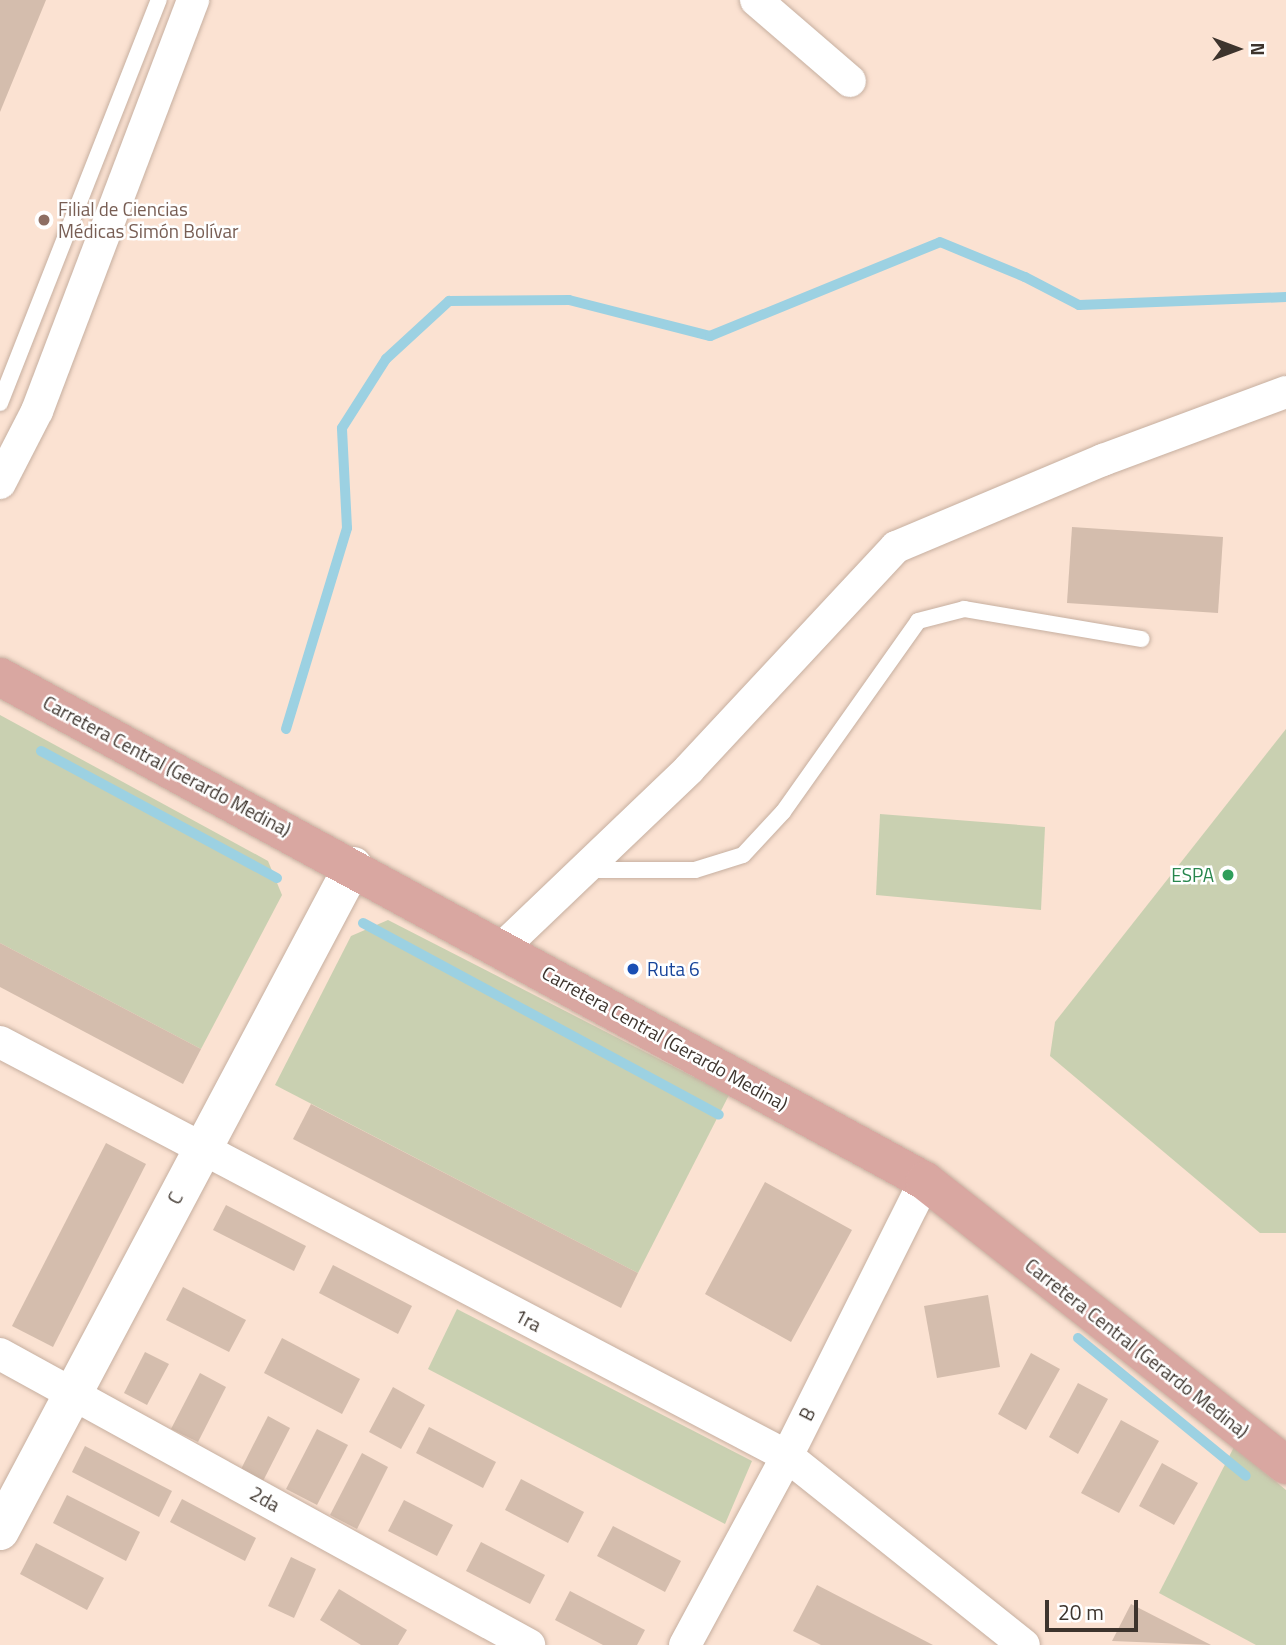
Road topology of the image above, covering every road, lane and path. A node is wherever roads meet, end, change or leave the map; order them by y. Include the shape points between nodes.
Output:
1 (159, 0) edge
2 (193, 0) edge
3 (757, 0) edge
4 (850, 81) dead end
5 (1286, 392) edge
6 (0, 403) edge
7 (0, 483) edge
8 (1141, 639) dead end
9 (0, 677) edge
10 (353, 866) junction
11 (583, 870) junction
12 (502, 948) junction
13 (0, 1042) edge
14 (201, 1148) junction
15 (925, 1181) junction
16 (0, 1354) edge
17 (73, 1392) junction
18 (786, 1456) junction
19 (1286, 1465) edge
20 (0, 1531) edge
21 (529, 1645) edge
22 (685, 1645) edge
23 (1024, 1645) edge

1 - 6 lane
2 - 7 street via 37,411
3 - 4 street
5 - 11 street via 1103,460 896,547 689,769
8 - 11 lane via 964,609 918,621 783,812 743,855 695,870
9 - 10 main road, Carretera Central (Gerardo Medina)
10 - 12 main road, Carretera Central (Gerardo Medina)
10 - 14 street, C
11 - 12 street
12 - 15 main road, Carretera Central (Gerardo Medina)
13 - 14 street, 1ra
14 - 17 street, C
14 - 18 street, 1ra
15 - 18 street, B
15 - 19 main road, Carretera Central (Gerardo Medina)
16 - 17 street, 2da
17 - 20 street, C
17 - 21 street, 2da
18 - 22 street, B
18 - 23 street, 1ra

